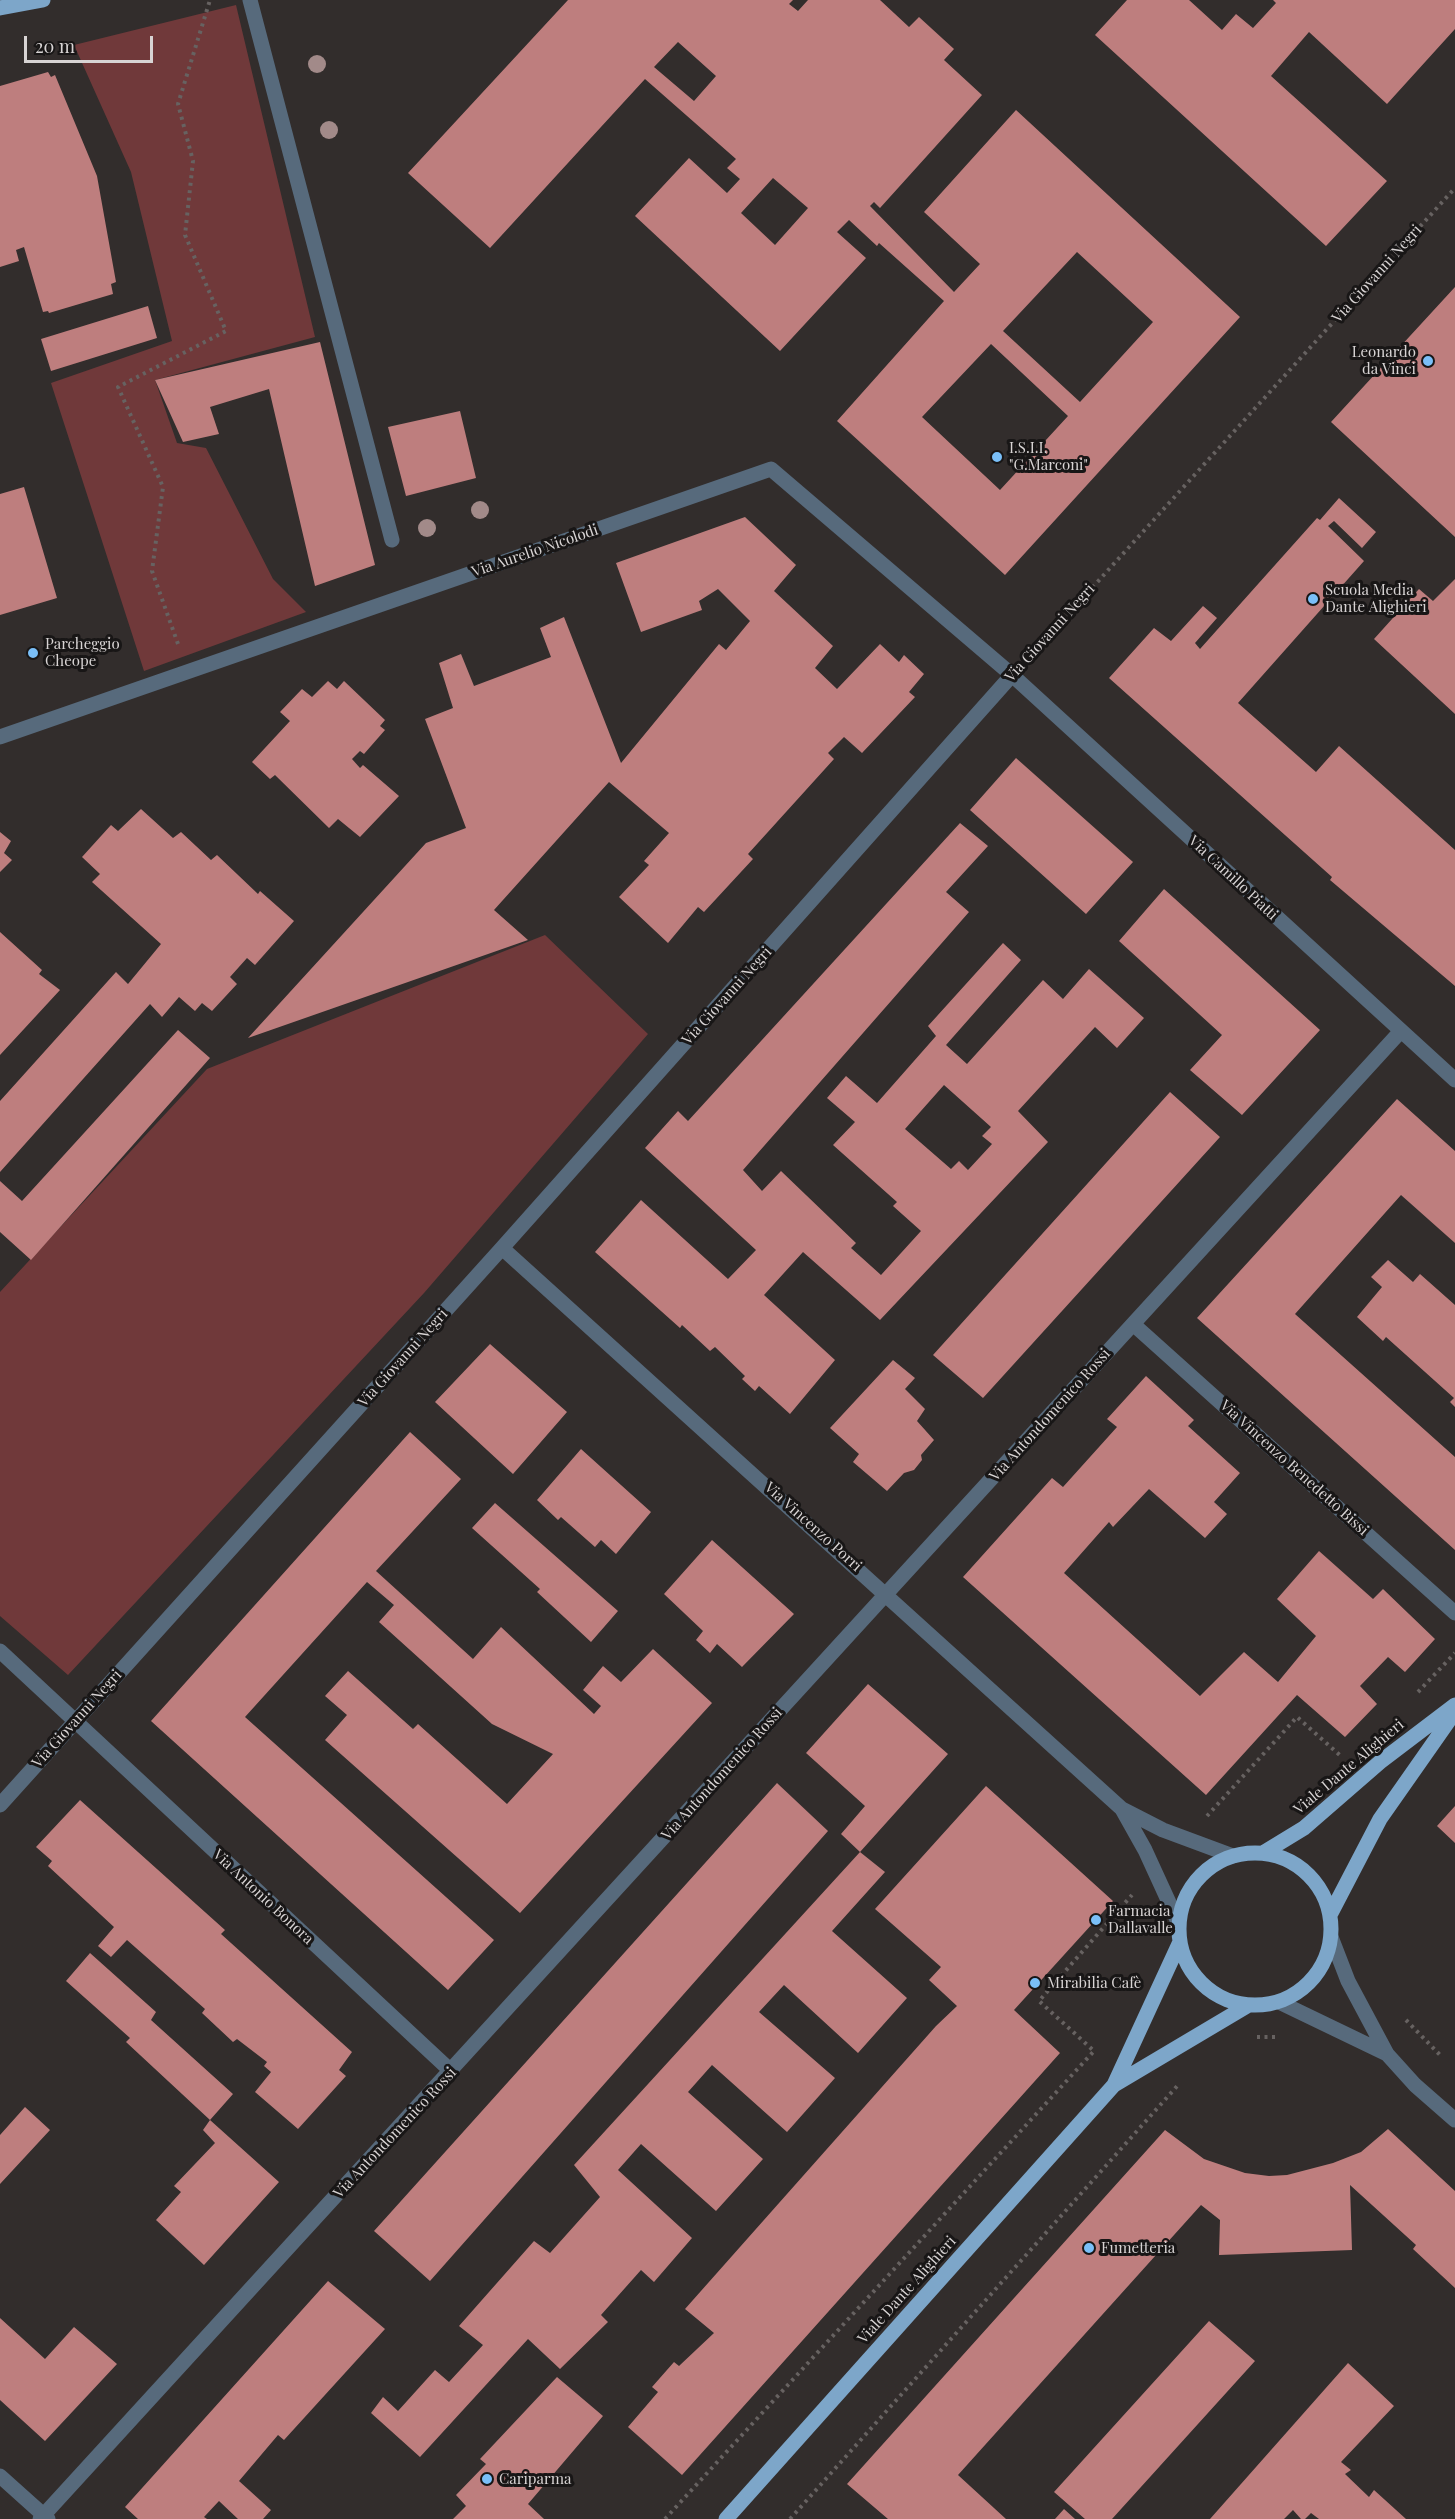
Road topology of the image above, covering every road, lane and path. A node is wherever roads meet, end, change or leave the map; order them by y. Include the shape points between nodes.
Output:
1 (43, 0) edge
2 (210, 0) edge
3 (250, 0) edge
4 (0, 8) edge
5 (1455, 188) edge
6 (392, 540) dead end
7 (180, 650) dead end
8 (1012, 675) junction
9 (0, 737) edge
10 (1400, 1032) junction
11 (1455, 1080) edge
12 (502, 1248) junction
13 (1133, 1324) junction
14 (886, 1593) junction
15 (1455, 1613) edge
16 (0, 1651) edge
17 (1455, 1653) edge
18 (1410, 1700) dead end
19 (1455, 1705) edge
20 (1455, 1712) edge
21 (74, 1721) junction
22 (1346, 1761) dead end
23 (0, 1805) edge
24 (1122, 1809) junction
25 (1200, 1824) dead end
26 (1263, 1853) junction
27 (1233, 1856) junction
28 (1127, 1886) dead end
29 (1330, 1915) junction
30 (1178, 1922) junction
31 (1331, 1937) junction
32 (1179, 1944) junction
33 (1279, 2002) junction
34 (1247, 2006) junction
35 (1404, 2018) dead end
36 (1254, 2037) dead end
37 (1281, 2037) dead end
38 (1387, 2054) junction
39 (1441, 2056) dead end
40 (452, 2072) junction
41 (1114, 2085) junction
42 (1156, 2108) dead end
43 (1455, 2120) edge
44 (0, 2476) edge
45 (44, 2518) edge
46 (665, 2519) edge
47 (726, 2519) edge
48 (790, 2519) edge

1 - 4 main road
2 - 7 path via 178,104 193,161 185,235 226,331 117,387 163,486 152,572
3 - 6 street
5 - 8 path, Via Giovanni Negri
8 - 9 street, Via Aurelio Nicolodi via 771,469
8 - 10 street, Via Camillo Piatti
8 - 12 street, Via Giovanni Negri
10 - 11 street, Via Camillo Piatti
10 - 13 street, Via Antondomenico Rossi
12 - 14 street, Via Vincenzo Porri
12 - 21 street, Via Giovanni Negri
13 - 14 street, Via Antondomenico Rossi
13 - 15 street, Via Vincenzo Benedetto Bissi
14 - 24 street, Via Vincenzo Porri
14 - 40 street, Via Antondomenico Rossi
16 - 21 street, Via Antonio Bonora
17 - 18 path
19 - 26 main road, Viale Dante Alighieri via 1380,1762 1304,1828
20 - 29 main road via 1380,1819
21 - 23 street, Via Giovanni Negri
21 - 40 street, Via Antonio Bonora
22 - 25 path via 1297,1717
24 - 27 street, Via Vincenzo Porri via 1163,1830
24 - 30 street, Via Vincenzo Porri
26 - 27 main road
26 - 29 main road via 1299,1866 1319,1888
27 - 30 main road via 1212,1865 1195,1880
28 - 46 path via 1133,1895 1039,2001 1094,2051
29 - 31 main road
30 - 32 main road
31 - 33 main road via 1326,1958 1314,1977 1299,1992
31 - 38 street via 1348,1981
32 - 34 main road via 1185,1962 1210,1992
32 - 41 main road, Viale Dante Alighieri
33 - 34 main road
33 - 38 street
34 - 41 main road, Viale Dante Alighieri
35 - 39 path
36 - 37 path
38 - 43 street
40 - 45 street, Via Antondomenico Rossi
41 - 47 main road, Viale Dante Alighieri
42 - 48 path
44 - 45 street

